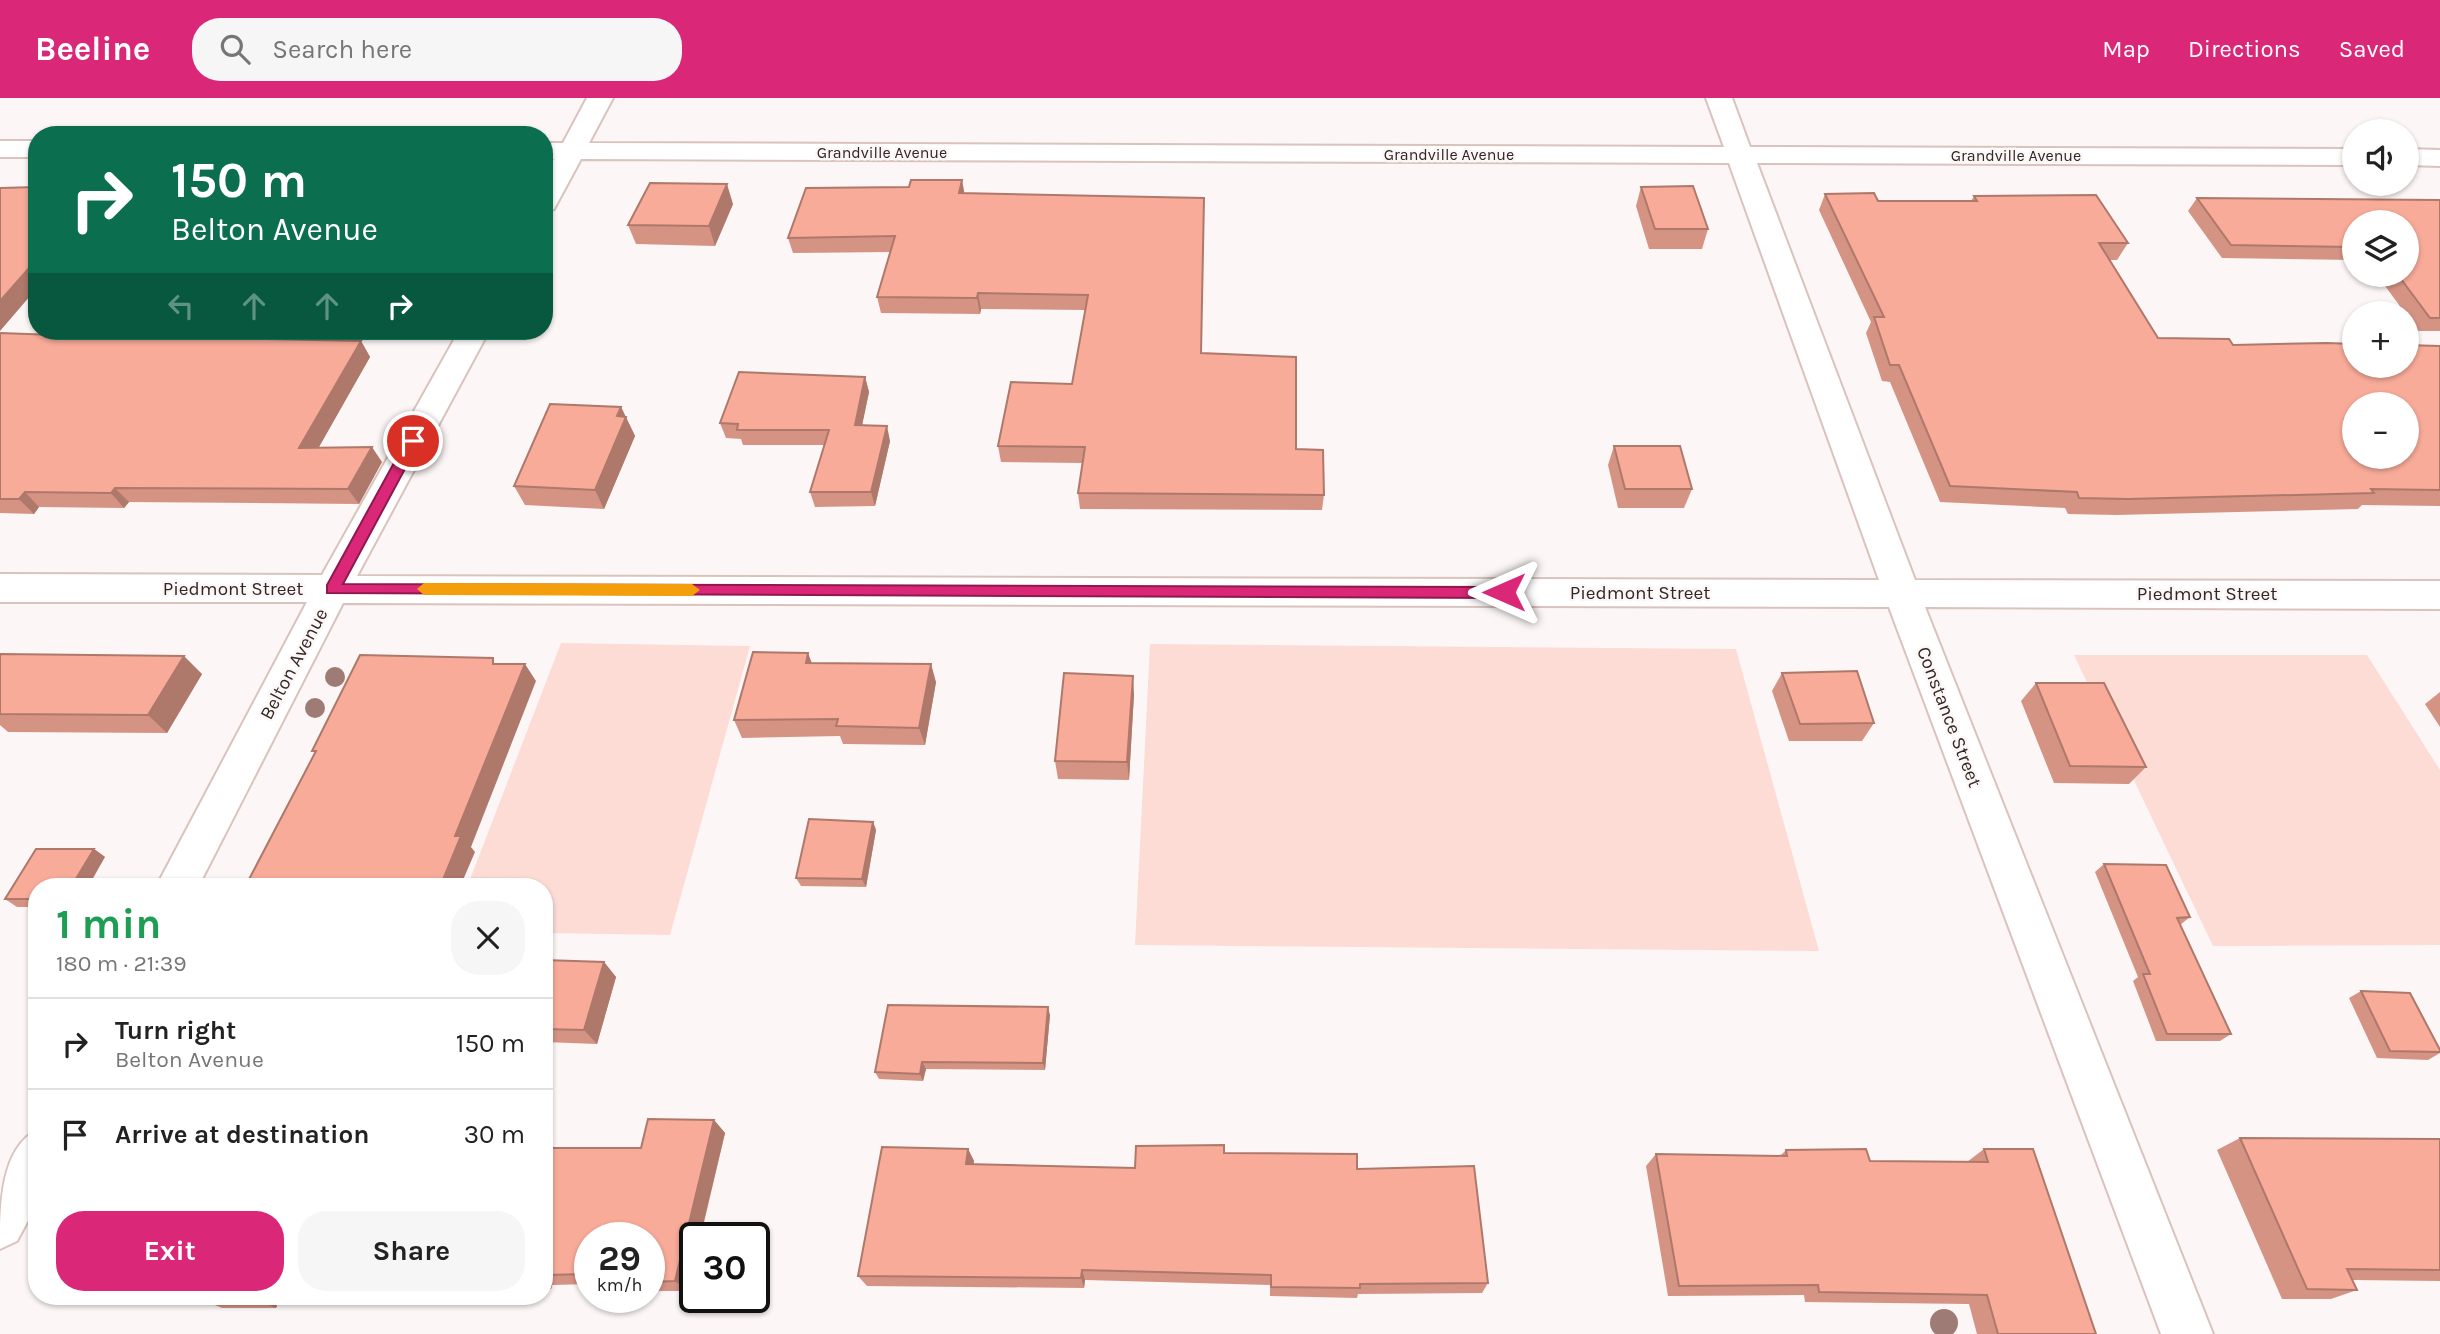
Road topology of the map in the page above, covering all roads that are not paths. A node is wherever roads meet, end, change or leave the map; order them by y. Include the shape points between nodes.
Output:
1 (600, 98) edge
2 (1719, 98) edge
3 (0, 149) edge
4 (28, 149) edge
5 (553, 151) edge
6 (572, 151) junction
7 (1740, 155) junction
8 (2342, 157) edge
9 (2419, 158) edge
10 (2440, 158) edge
11 (553, 186) edge
12 (469, 340) edge
13 (0, 588) edge
14 (332, 589) junction
15 (1903, 592) junction
16 (2440, 595) edge
17 (182, 878) edge
18 (28, 1171) edge
19 (0, 1224) edge
20 (2187, 1334) edge

1 - 6 street
2 - 7 street, Constance Street
3 - 4 street
5 - 6 street, Grandville Avenue
6 - 7 street, Grandville Avenue
6 - 11 street
7 - 8 street, Grandville Avenue
7 - 15 street, Constance Street
9 - 10 street
12 - 14 street, Belton Avenue
13 - 14 street, Piedmont Street
14 - 15 street, Piedmont Street
14 - 17 street, Belton Avenue
15 - 16 street, Piedmont Street
15 - 20 street, Constance Street
18 - 19 street

